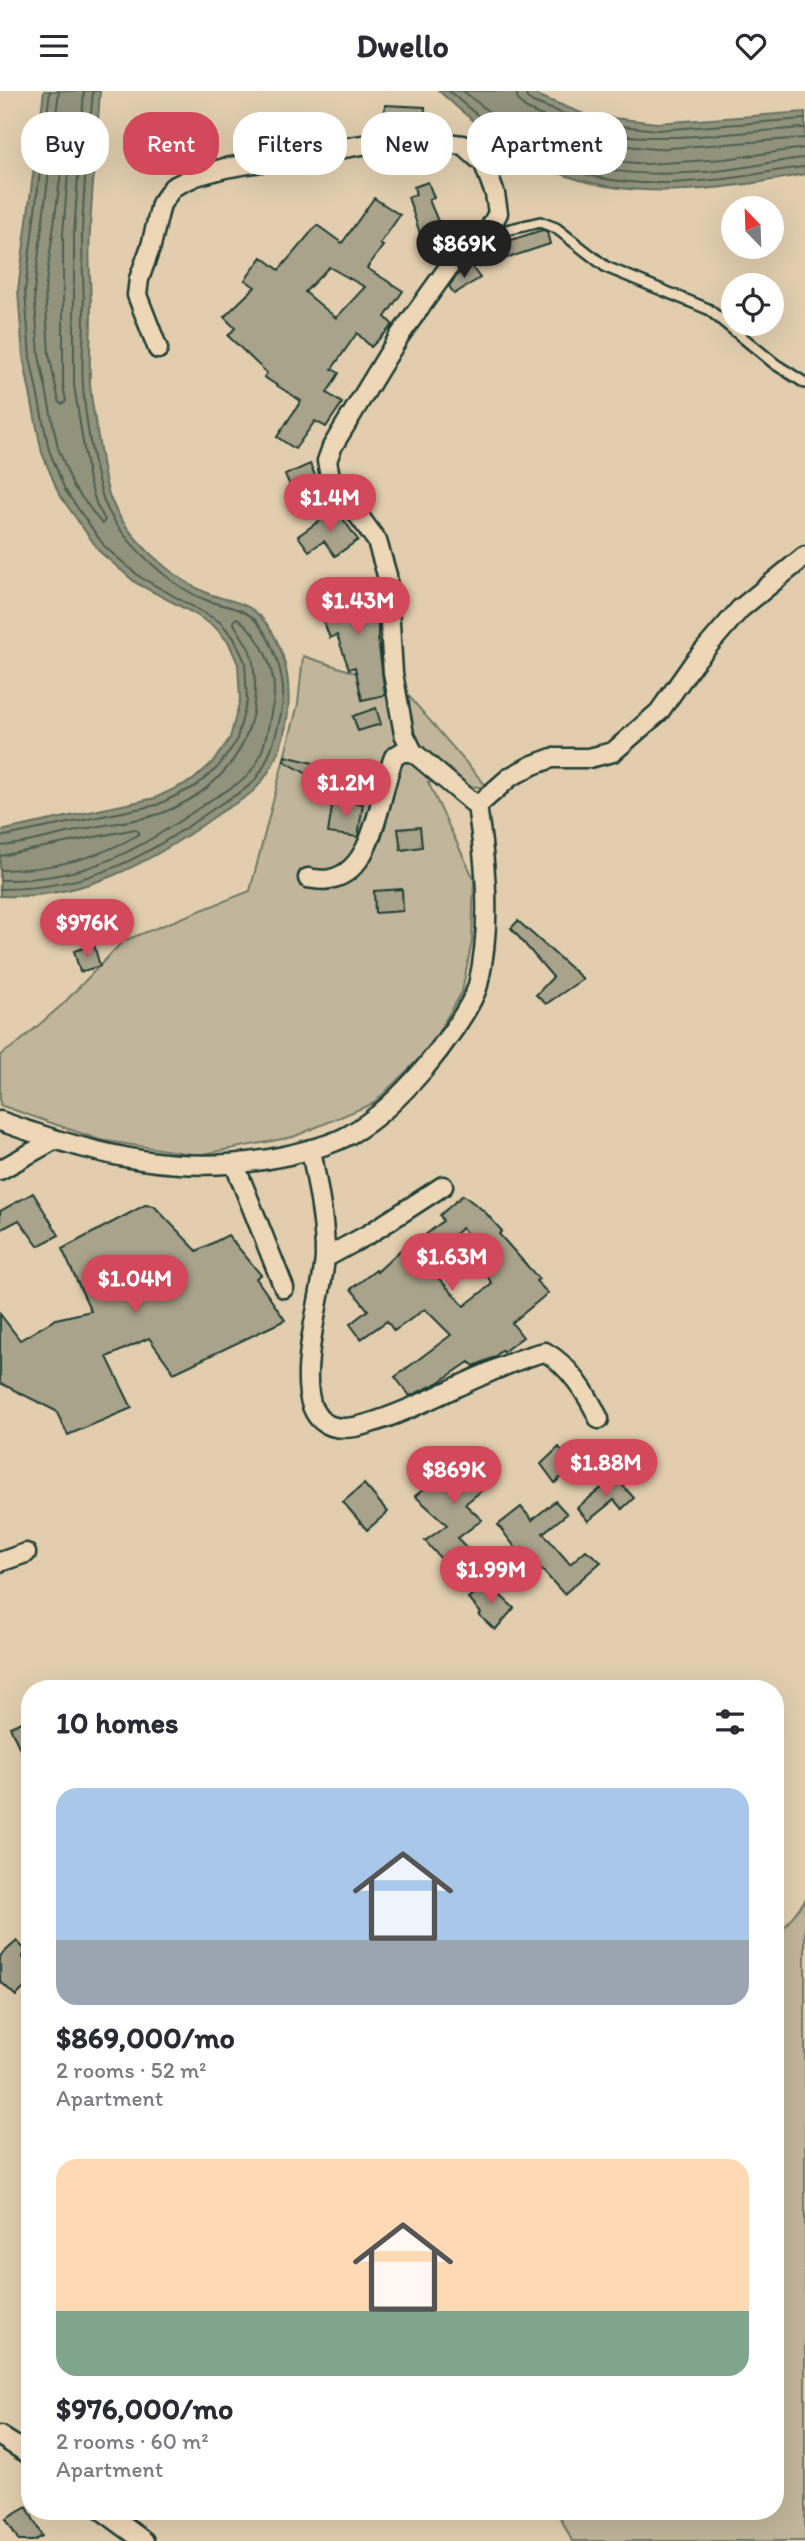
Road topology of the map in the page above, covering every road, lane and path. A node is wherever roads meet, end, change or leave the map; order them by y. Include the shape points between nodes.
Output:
1 (486, 236) junction
2 (158, 349) dead end
3 (805, 383) edge
4 (805, 556) edge
5 (413, 752) junction
6 (477, 806) junction
7 (308, 878) dead end
8 (0, 1121) edge
9 (54, 1140) junction
10 (311, 1149) junction
11 (235, 1165) junction
12 (0, 1170) edge
13 (443, 1187) dead end
14 (325, 1258) junction
15 (284, 1288) dead end
16 (599, 1419) dead end
17 (26, 1553) dead end
18 (0, 1562) edge
19 (3, 2440) edge
20 (21, 2450) edge
21 (115, 2520) edge
22 (144, 2541) edge

1 - 2 street via 498,213 495,194 484,164 463,145 386,141 196,176 173,187 161,204 139,279 137,295
1 - 3 lane via 540,222 556,228 606,267 708,309
1 - 5 street via 451,264 400,335 327,461 331,476 377,541 387,575 393,673 404,734
4 - 6 street via 740,609 659,712 612,752 589,758 552,758 533,765
5 - 6 street
5 - 7 street via 394,757 372,835 359,861 330,880
6 - 10 street via 486,934 477,988 443,1046 405,1091 348,1135
8 - 9 street
9 - 11 street via 150,1163
9 - 12 street
10 - 11 street
10 - 14 street
11 - 15 street
13 - 14 street
14 - 16 street via 309,1343 307,1383 313,1410 323,1424 340,1429 368,1424 545,1352 557,1359
17 - 18 street
19 - 20 street
21 - 22 street

